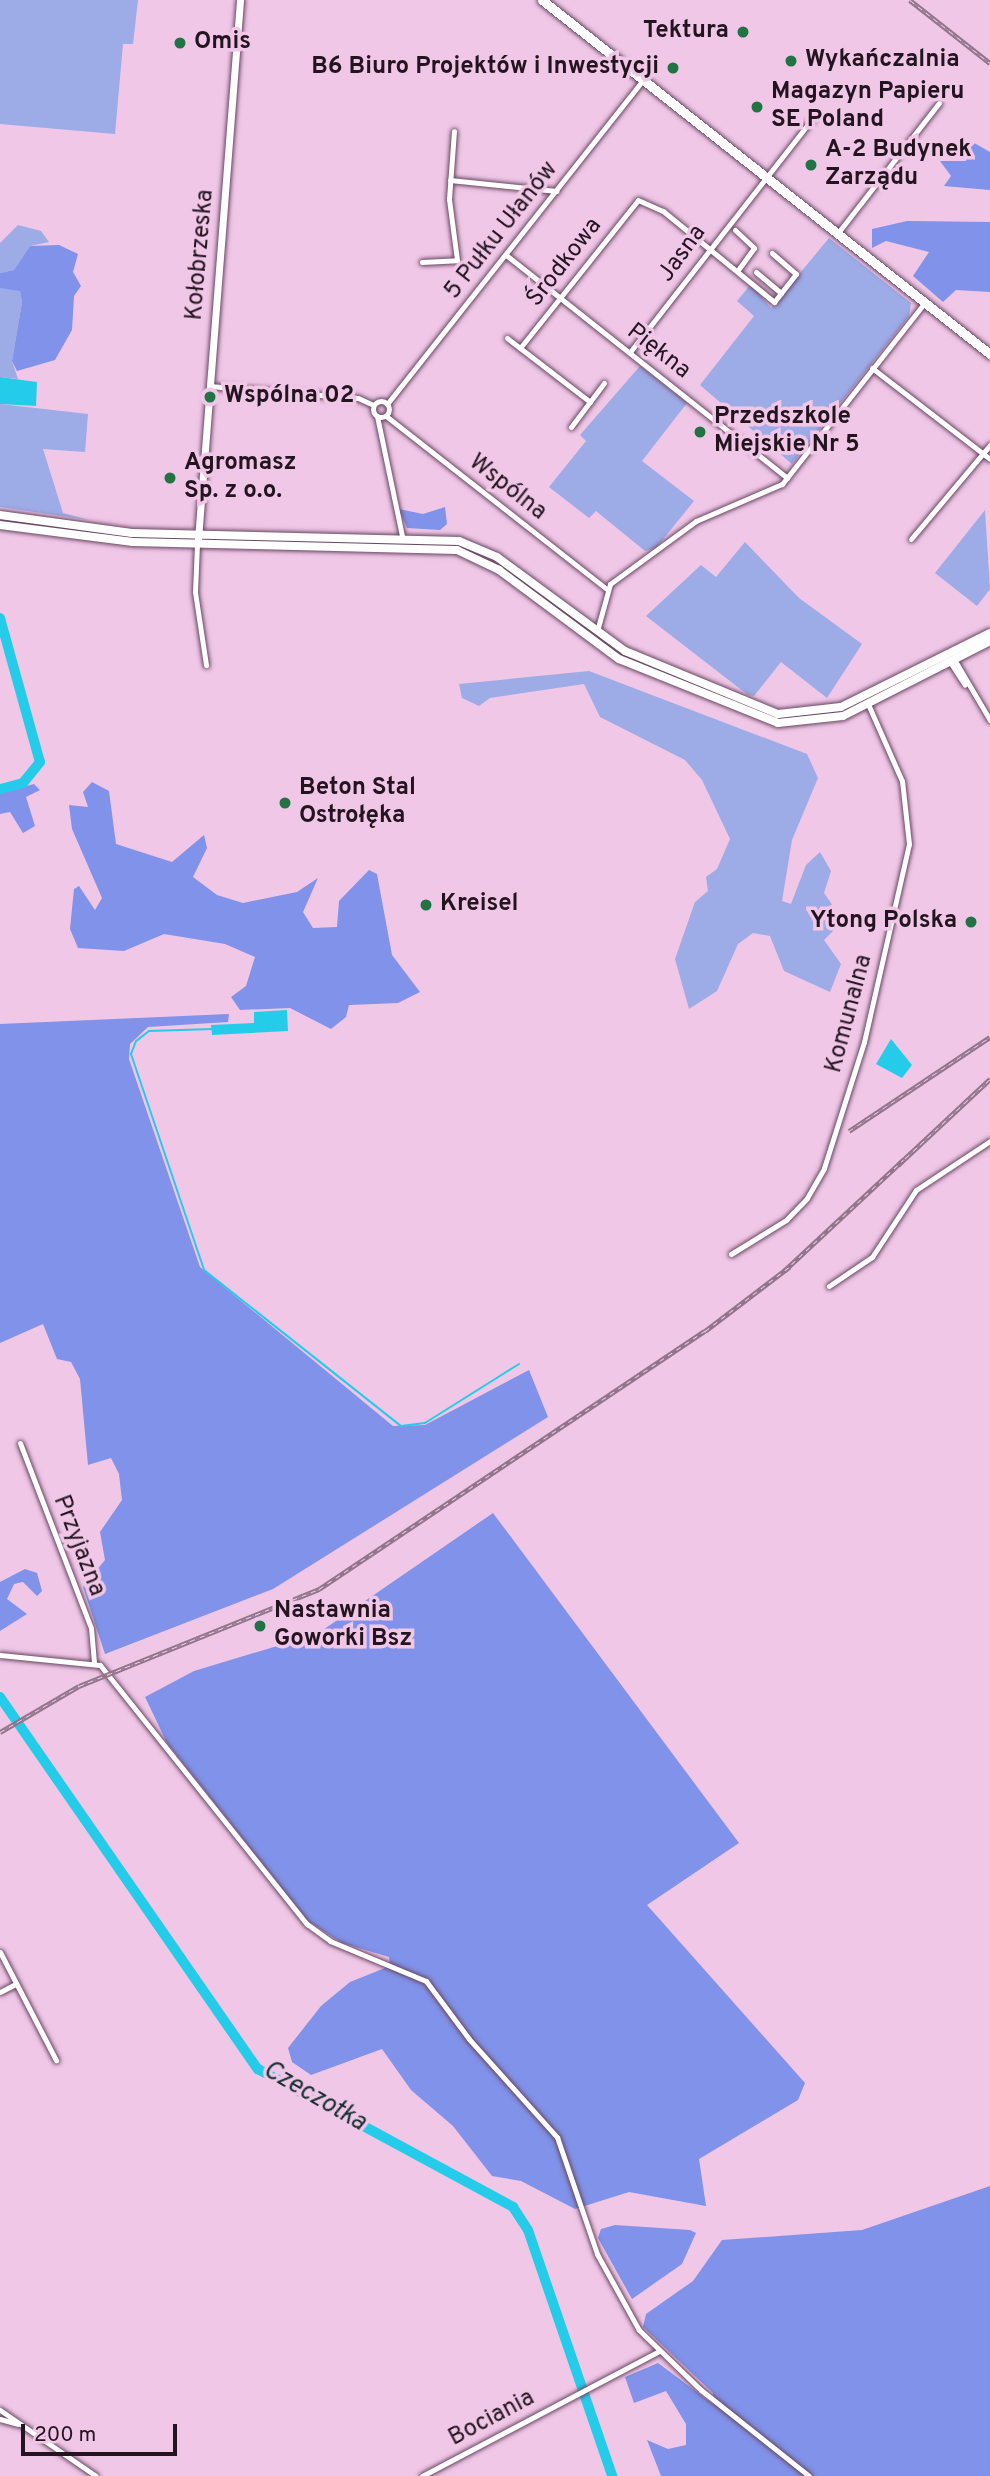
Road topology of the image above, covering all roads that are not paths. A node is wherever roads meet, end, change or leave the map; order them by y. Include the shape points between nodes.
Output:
1 (240, 0) edge
2 (542, 0) edge
3 (643, 80) junction
4 (939, 103) dead end
5 (817, 113) dead end
6 (454, 131) dead end
7 (764, 176) junction
8 (450, 180) junction
9 (556, 191) junction
10 (735, 230) dead end
11 (837, 234) junction
12 (709, 247) junction
13 (772, 253) dead end
14 (506, 254) junction
15 (422, 262) dead end
16 (738, 270) junction
17 (756, 272) dead end
18 (781, 293) junction
19 (561, 298) junction
20 (925, 302) junction
21 (507, 338) dead end
22 (520, 348) junction
23 (630, 352) junction
24 (990, 354) edge
25 (872, 368) junction
26 (604, 383) dead end
27 (209, 386) junction
28 (590, 401) junction
29 (387, 404) junction
30 (374, 405) junction
31 (386, 415) junction
32 (377, 416) junction
33 (571, 427) dead end
34 (990, 445) edge
35 (983, 453) junction
36 (990, 459) edge
37 (787, 478) junction
38 (0, 515) edge
39 (0, 525) edge
40 (402, 536) junction
41 (198, 539) junction
42 (911, 539) dead end
43 (607, 589) junction
44 (595, 633) junction
45 (990, 633) edge
46 (990, 641) edge
47 (949, 653) junction
48 (953, 662) junction
49 (206, 665) dead end
50 (868, 704) junction
51 (990, 720) edge
52 (990, 1141) edge
53 (731, 1254) dead end
54 (829, 1286) dead end
55 (20, 1443) dead end
56 (0, 1655) edge
57 (94, 1662) junction
58 (0, 1952) edge
59 (16, 1984) junction
60 (0, 1992) edge
61 (56, 2060) dead end
62 (657, 2352) junction
63 (0, 2410) edge
64 (0, 2419) edge
65 (21, 2424) junction
66 (96, 2476) edge
67 (422, 2476) edge
68 (809, 2476) edge

1 - 27 street, Kołobrzeska
2 - 3 main road
3 - 7 main road
3 - 9 street, 5 Pułku Ułanów
4 - 11 street
5 - 7 street, Jasna
6 - 8 street
7 - 11 main road
7 - 12 street, Jasna
8 - 9 street
8 - 15 street via 456,261
9 - 14 street, 5 Pułku Ułanów
10 - 16 street via 754,248
11 - 20 main road
12 - 16 street
12 - 19 street, Środkowa via 663,211 638,200
12 - 23 street, Jasna
13 - 18 street via 796,273
14 - 19 street, Piękna
14 - 29 street, 5 Pułku Ułanów
16 - 18 street via 775,302
17 - 18 street
19 - 22 street, Środkowa
19 - 23 street, Piękna
20 - 24 main road
20 - 25 street
21 - 22 street
22 - 28 street
23 - 37 street, Piękna
25 - 35 street
25 - 37 street
26 - 28 street
27 - 30 street via 358,398
27 - 41 street, Kołobrzeska
28 - 33 street
29 - 30 street
29 - 31 street
30 - 32 street
31 - 32 street
31 - 43 street, Wspólna
32 - 40 street
34 - 35 street
35 - 36 street
35 - 42 street
37 - 43 street via 696,521
38 - 41 main road via 82,529
39 - 41 main road via 84,538
40 - 41 main road
40 - 44 main road via 452,539 490,553
41 - 49 street via 194,592
41 - 50 main road via 450,549 499,570 611,654 742,714 806,724
43 - 44 street via 606,615
44 - 47 main road via 743,704 788,715 841,706
45 - 47 main road
46 - 48 main road
47 - 48 street
48 - 50 main road
48 - 51 street
50 - 53 street, Komunalna via 902,781 909,844 864,1042 824,1168 807,1198
52 - 54 street via 916,1190 872,1257
55 - 57 street, Przyjazna via 91,1629
56 - 57 street
57 - 62 street via 307,1924 330,1941 426,1981 469,2039 544,2121 575,2177 607,2276
58 - 59 street
59 - 60 street
59 - 61 street
62 - 67 street, Bociania
62 - 68 street
63 - 65 street
64 - 65 street
65 - 66 street

